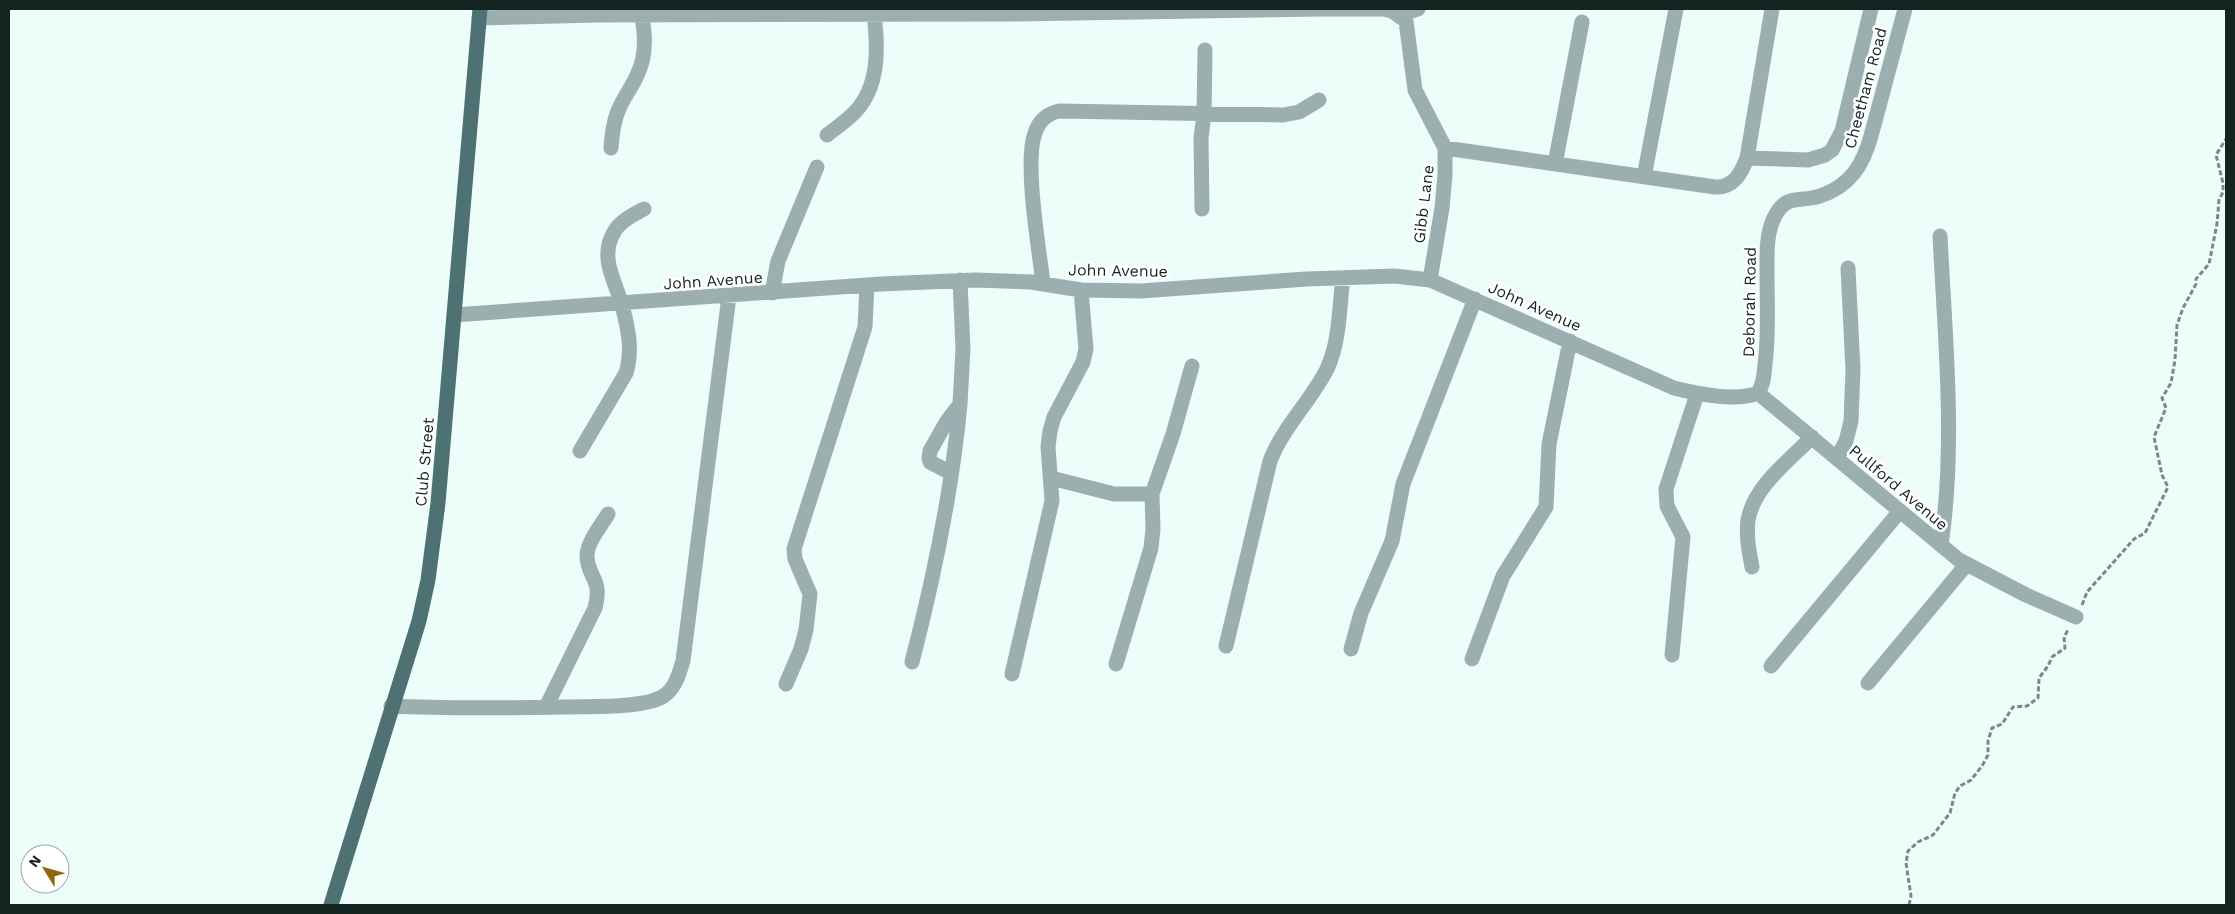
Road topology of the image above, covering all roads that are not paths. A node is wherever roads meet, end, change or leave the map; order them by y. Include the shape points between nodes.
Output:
1 (1418, 9) edge
2 (1676, 9) edge
3 (1772, 9) edge
4 (1871, 9) edge
5 (1905, 9) edge
6 (641, 12) edge
7 (837, 12) edge
8 (479, 14) edge
9 (874, 14) junction
10 (1400, 15) junction
11 (1582, 22) dead end
12 (1204, 50) dead end
13 (1318, 100) dead end
14 (1204, 114) junction
15 (827, 135) dead end
16 (611, 148) dead end
17 (1445, 148) junction
18 (1747, 158) junction
19 (1555, 164) junction
20 (817, 167) dead end
21 (1644, 176) junction
22 (644, 208) dead end
23 (1202, 209) dead end
24 (1777, 213) joint
25 (1940, 236) dead end
26 (1848, 268) dead end
27 (1343, 278) junction
28 (960, 280) junction
29 (1430, 280) junction
30 (1043, 283) junction
31 (867, 285) junction
32 (1081, 290) junction
33 (772, 293) junction
34 (729, 296) junction
35 (1475, 299) junction
36 (622, 304) junction
37 (454, 315) junction
38 (1570, 341) junction
39 (1192, 366) dead end
40 (1758, 393) junction
41 (1697, 394) junction
42 (960, 404) junction
43 (1812, 438) junction
44 (580, 451) dead end
45 (1837, 458) junction
46 (951, 473) junction
47 (1052, 478) junction
48 (1152, 494) junction
49 (1900, 511) junction
50 (608, 514) dead end
51 (1941, 545) junction
52 (1966, 564) junction
53 (1752, 567) dead end
54 (2076, 617) road end
55 (1226, 646) dead end
56 (1351, 648) dead end
57 (1672, 655) dead end
58 (1472, 659) dead end
59 (912, 662) dead end
60 (1116, 664) dead end
61 (1771, 666) dead end
62 (1012, 674) dead end
63 (1868, 682) dead end
64 (786, 684) dead end
65 (391, 706) junction
66 (546, 707) junction
67 (331, 905) edge

1 - 10 street
2 - 21 street
3 - 18 street
4 - 18 street via 1842,131 1832,150 1808,160
5 - 24 street, Cheetham Road via 1865,156 1857,170 1836,189 1818,197 1796,198
6 - 7 street
6 - 8 street
6 - 16 street via 643,55 639,72 618,109
7 - 9 street
8 - 37 main road, Club Street
9 - 10 street via 1384,9
9 - 15 street via 877,58 872,84 855,112
10 - 17 street, Gibb Lane via 1408,27 1415,90
11 - 19 street
12 - 14 street
13 - 14 street via 1299,112 1283,115
14 - 23 street
14 - 30 street via 1059,111 1046,116 1034,134 1032,159
17 - 19 street
17 - 29 street, Gibb Lane via 1446,175
18 - 21 street via 1734,181 1723,188
19 - 21 street
20 - 33 street via 778,260
22 - 36 street via 622,222 610,241 609,265
24 - 40 street, Deborah Road via 1768,237 1767,349
25 - 51 street via 1949,425 1948,479
26 - 45 street via 1853,370 1851,421
27 - 29 street, John Avenue via 1401,276
27 - 32 street, John Avenue via 1141,291
27 - 55 street via 1336,341 1327,368 1270,461
28 - 30 street, John Avenue
28 - 31 street, John Avenue
28 - 42 street via 963,349
29 - 35 street, John Avenue
30 - 32 street, John Avenue
31 - 33 street, John Avenue
31 - 64 street via 866,322 794,549 810,594 801,649
32 - 47 street via 1086,349 1050,431 1048,447
33 - 34 street, John Avenue
34 - 36 street, John Avenue
34 - 66 street via 684,652 676,681 666,695 647,703
35 - 38 street, John Avenue
35 - 56 street via 1403,484 1392,541 1360,613
36 - 37 street, John Avenue
36 - 44 street via 630,361
37 - 65 main road, Club Street via 428,580 419,621
38 - 41 street, John Avenue via 1659,383
38 - 58 street via 1549,444 1546,507 1503,576
39 - 48 street via 1176,426
40 - 41 street, John Avenue via 1739,396
40 - 43 street, Pullford Avenue
41 - 57 street via 1666,489 1667,506 1683,537
42 - 46 street
42 - 46 street via 947,421 929,458 930,462
43 - 45 street, Pullford Avenue
43 - 53 street via 1768,481 1750,512 1748,544
45 - 49 street, Pullford Avenue
46 - 59 street via 929,598
47 - 48 street via 1114,494
47 - 62 street via 1052,501
48 - 60 street via 1151,548
49 - 51 street, Pullford Avenue
49 - 61 street
50 - 66 street via 587,555 598,586 595,608
51 - 52 street, Pullford Avenue
52 - 54 street, Pullford Avenue
52 - 63 street
65 - 66 street via 454,709
65 - 67 main road, Club Street

